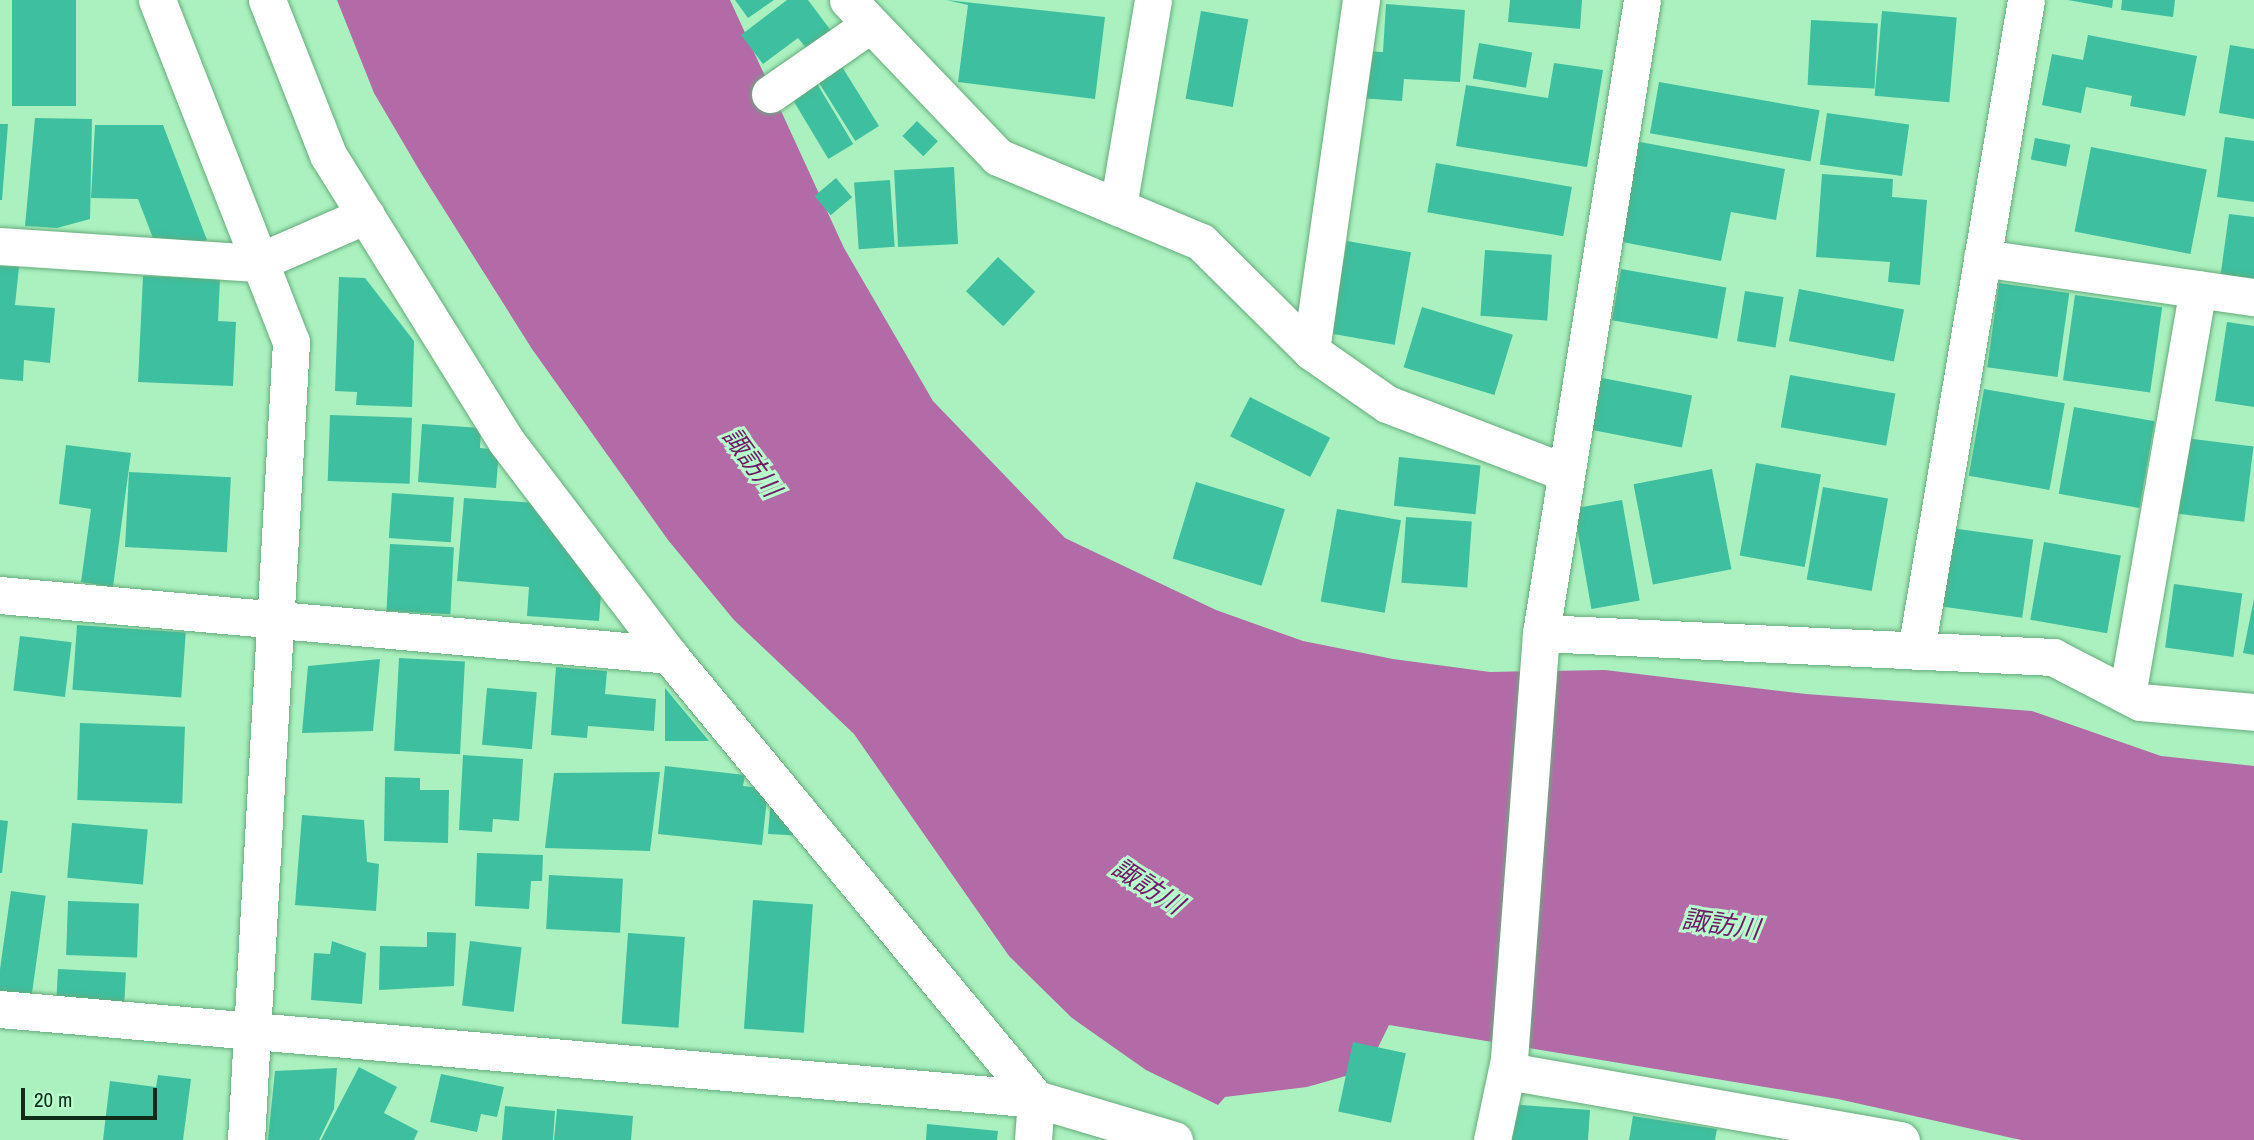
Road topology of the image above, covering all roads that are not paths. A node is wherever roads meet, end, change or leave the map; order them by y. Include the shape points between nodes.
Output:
1 (157, 0) edge
2 (267, 0) edge
3 (1153, 0) edge
4 (1362, 0) edge
5 (1642, 0) edge
6 (2026, 0) edge
7 (858, 13) edge
8 (770, 94) dead end
9 (1118, 207) junction
10 (366, 215) junction
11 (0, 246) edge
12 (1982, 258) junction
13 (256, 263) junction
14 (2198, 289) junction
15 (2254, 297) edge
16 (1311, 351) junction
17 (1564, 472) junction
18 (0, 595) edge
19 (280, 618) junction
20 (1540, 647) junction
21 (1916, 651) junction
22 (669, 655) junction
23 (2127, 695) junction
24 (2254, 712) edge
25 (0, 1009) edge
26 (253, 1030) junction
27 (1508, 1065) junction
28 (1036, 1099) junction
29 (1806, 1130) edge
30 (246, 1140) edge
31 (1033, 1140) edge
32 (1174, 1140) edge
33 (1492, 1140) edge
34 (1901, 1140) edge

1 - 13 street
2 - 10 street via 328,155
3 - 9 street
4 - 16 street
5 - 17 street
6 - 12 street
7 - 8 street
7 - 9 street via 998,157
9 - 16 street via 1201,242
10 - 13 street
10 - 22 street via 506,441
11 - 13 street
12 - 14 street
12 - 21 street
13 - 19 street via 292,342
14 - 15 street
14 - 23 street
16 - 17 street via 1387,404
17 - 20 street
18 - 19 street
19 - 22 street
19 - 26 street
20 - 21 street
20 - 27 street
21 - 23 street via 2053,657
22 - 28 street
23 - 24 street via 2140,702
25 - 26 street
26 - 28 street
26 - 30 street
27 - 29 street
27 - 33 street
28 - 31 street
28 - 32 street
29 - 34 street

